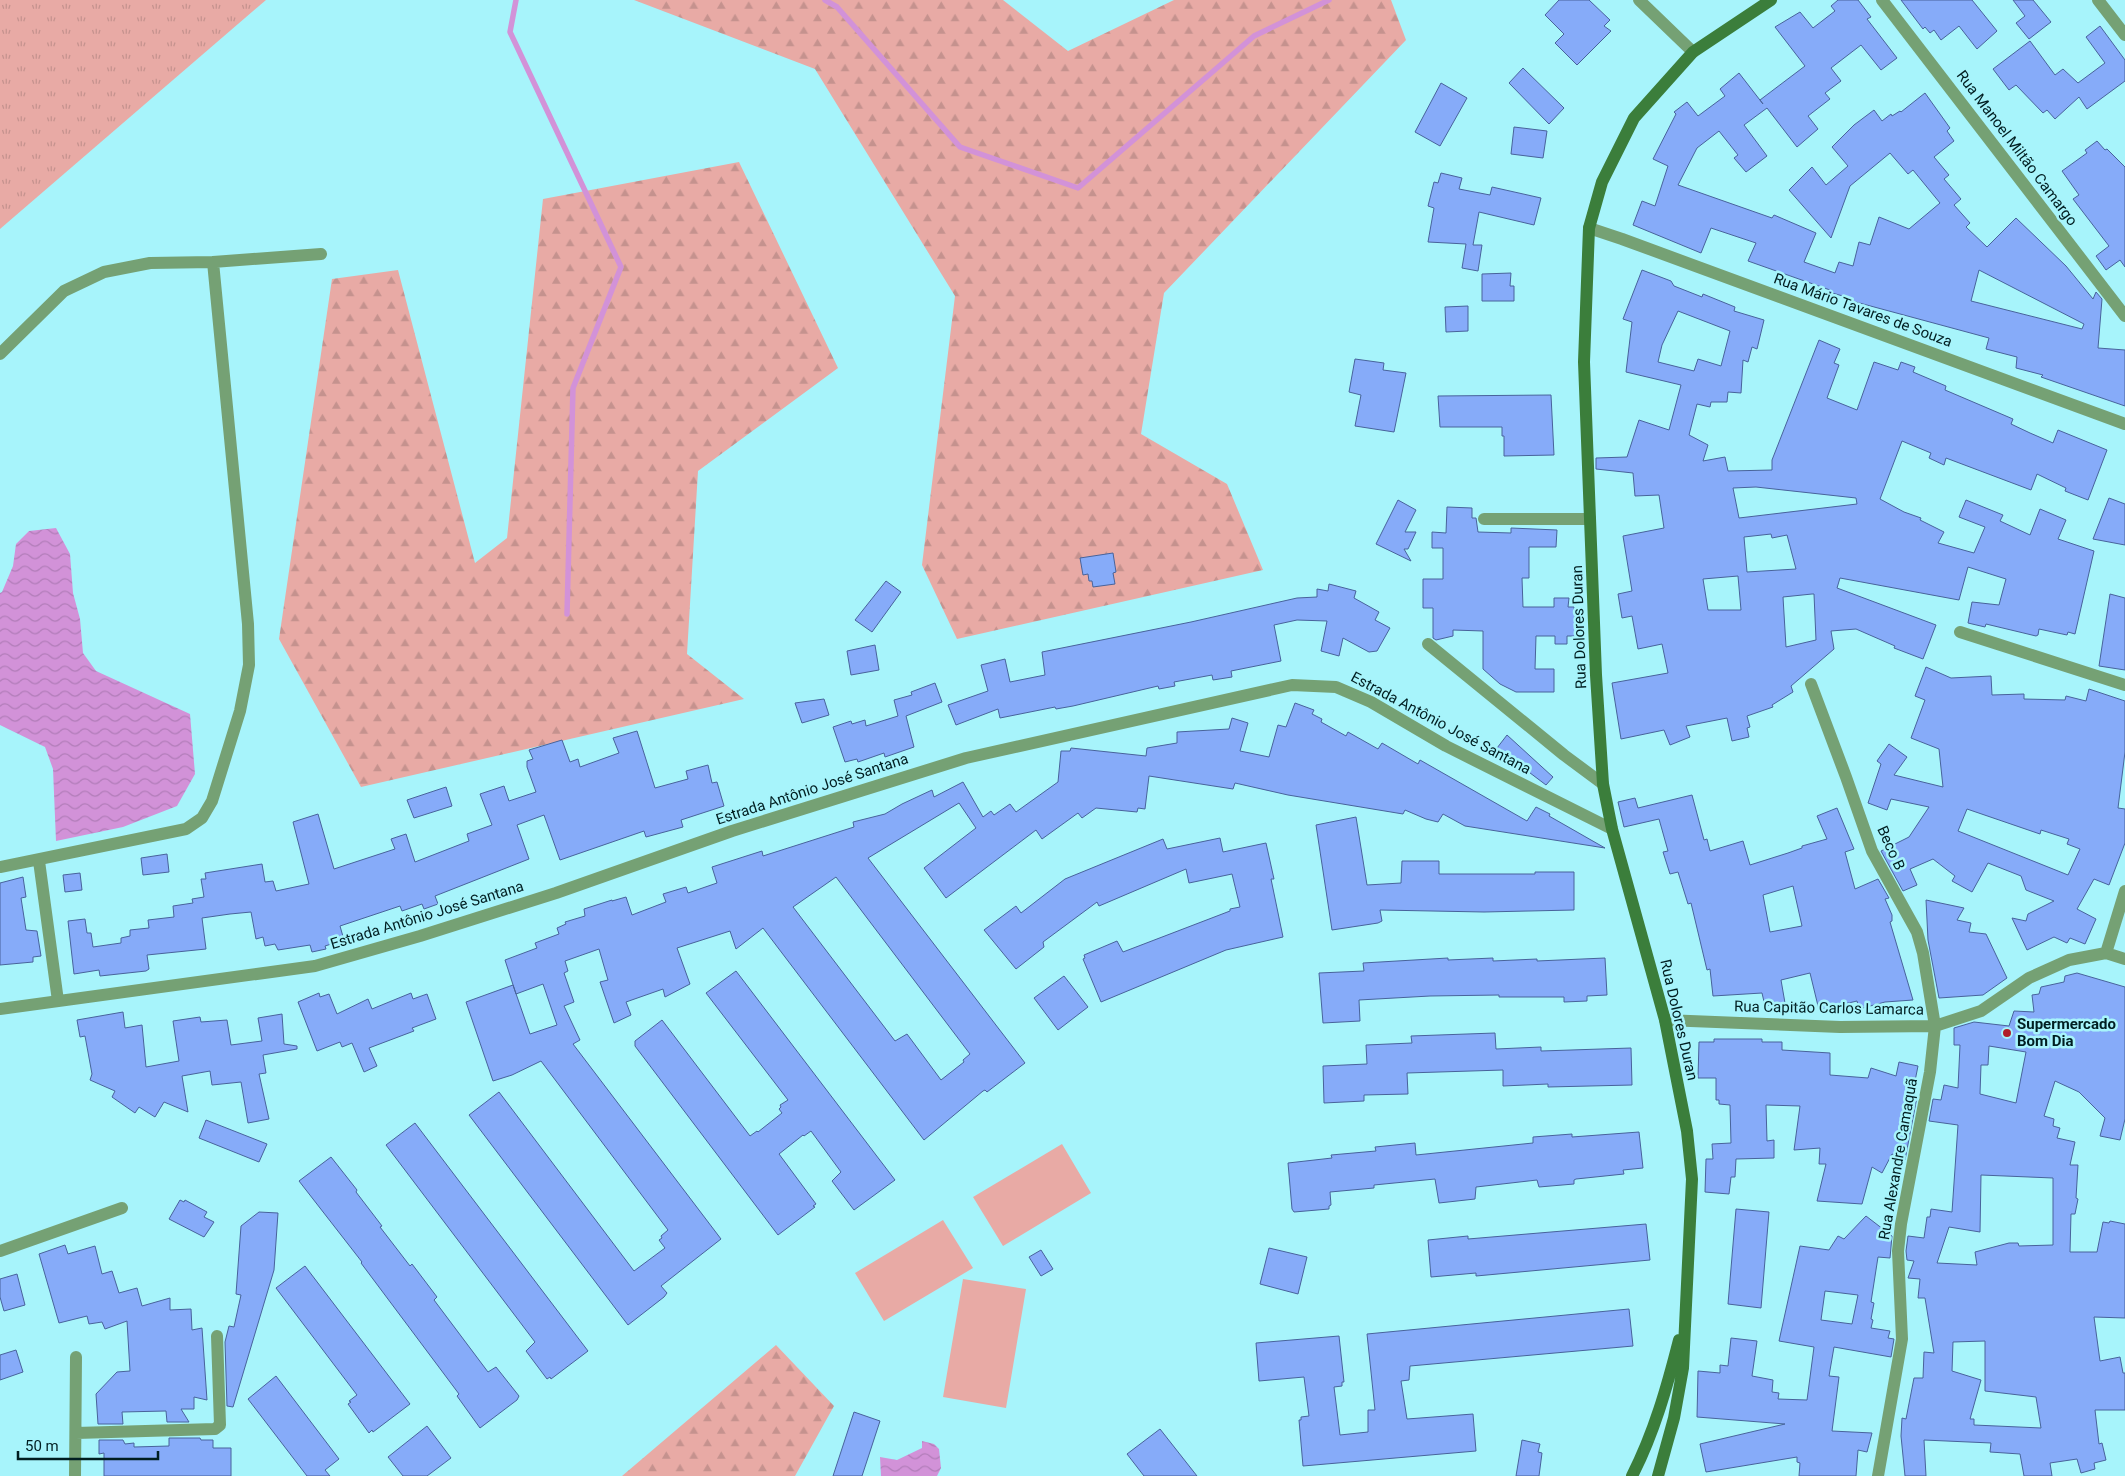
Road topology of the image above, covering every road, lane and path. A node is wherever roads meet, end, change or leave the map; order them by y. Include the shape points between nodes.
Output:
1 (1638, 0) edge
2 (1771, 0) edge
3 (1882, 0) edge
4 (2098, 0) edge
5 (2125, 35) edge
6 (1693, 52) junction
7 (1589, 228) junction
8 (322, 254) dead end
9 (214, 262) junction
10 (2125, 316) edge
11 (0, 354) edge
12 (2125, 424) edge
13 (1590, 518) junction
14 (1484, 520) dead end
15 (1960, 632) dead end
16 (1428, 644) dead end
17 (1811, 684) dead end
18 (2125, 685) edge
19 (1603, 784) junction
20 (1612, 829) junction
21 (39, 861) junction
22 (0, 867) edge
23 (2125, 890) edge
24 (2106, 953) junction
25 (2125, 959) edge
26 (58, 1001) junction
27 (0, 1009) edge
28 (1665, 1020) junction
29 (1935, 1026) junction
30 (122, 1208) dead end
31 (0, 1250) edge
32 (1685, 1316) junction
33 (217, 1336) dead end
34 (76, 1356) dead end
35 (76, 1433) junction
36 (75, 1476) edge
37 (1632, 1476) edge
38 (1658, 1476) edge
39 (1878, 1476) edge

1 - 6 street
2 - 6 street, Rua Dolores Duran
3 - 10 street, Rua Manoel Miltão Camargo
4 - 5 street
6 - 7 street, Rua Dolores Duran via 1634,118 1602,182
7 - 12 street, Rua Mário Tavares de Souza
7 - 13 street, Rua Dolores Duran via 1584,362
8 - 9 street
9 - 11 street via 150,262 104,272 64,291
9 - 21 street via 248,624 249,666 240,711 212,801 202,818 186,829
13 - 14 street
13 - 19 street, Rua Dolores Duran
15 - 18 street
16 - 19 street
17 - 29 street, Beco B via 1872,851 1917,932
19 - 20 street, Rua Dolores Duran
20 - 26 street, Estrada Antônio José Santana via 1446,746 1370,702 1336,687 1292,685 966,758 732,831 420,936 315,966
20 - 28 street, Rua Dolores Duran
21 - 22 street
21 - 26 street
23 - 24 street
24 - 25 street, Rua Capitão Carlos Lamarca
24 - 29 street, Rua Capitão Carlos Lamarca via 2069,960 2029,978 1980,1011
26 - 27 street, Estrada Antônio José Santana
28 - 29 street, Rua Capitão Carlos Lamarca via 1840,1027
28 - 32 street, Rua Dolores Duran via 1687,1131 1692,1179
29 - 39 street, Rua Alexandre Camaquã via 1930,1072 1901,1224 1898,1251 1902,1339
30 - 31 street
32 - 37 street, Rua Dolores Duran via 1665,1395
32 - 38 street, Rua Dolores Duran via 1683,1368 1674,1418
33 - 35 street via 220,1426 215,1429
34 - 35 street
35 - 36 street

